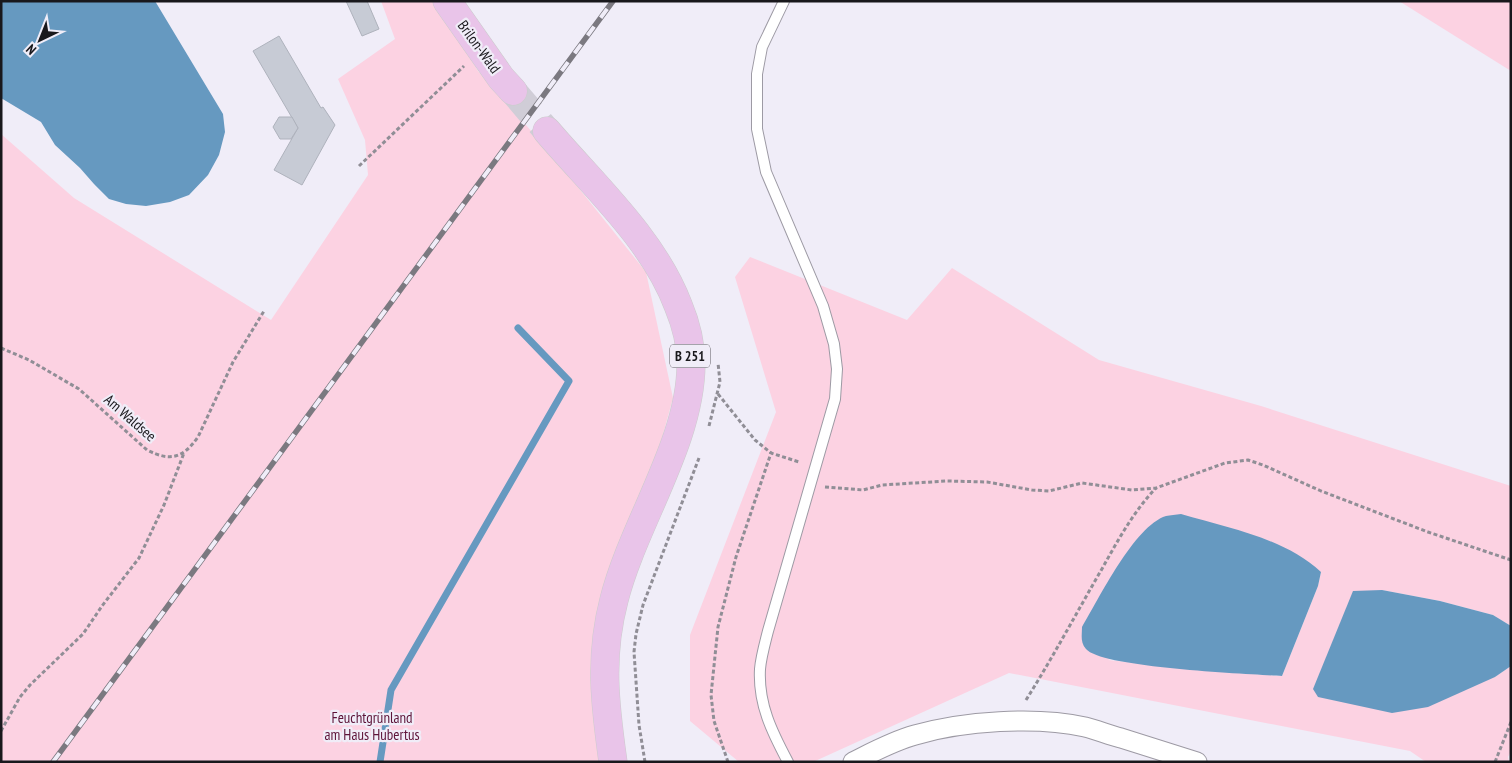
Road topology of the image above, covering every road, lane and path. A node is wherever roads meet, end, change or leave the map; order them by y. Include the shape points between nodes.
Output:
1 (447, 1) edge
2 (784, 1) edge
3 (481, 49) junction
4 (513, 91) tunnel mouth
5 (547, 131) tunnel mouth
6 (360, 166) dead end
7 (264, 311) dead end
8 (1, 348) edge
9 (718, 394) dead end
10 (184, 452) junction
11 (770, 453) junction
12 (816, 466) junction
13 (810, 484) junction
14 (1156, 488) junction
15 (1511, 560) edge
16 (1013, 722) junction
17 (1511, 722) edge
18 (1, 731) edge
19 (613, 762) edge
20 (728, 762) edge
21 (788, 762) edge
22 (853, 762) edge
23 (1197, 762) edge
24 (1495, 762) edge

1 - 3 main road, Brilon-Wald
2 - 12 lane via 762,47 757,74 757,129 766,172 824,306 834,344 837,369 835,399
3 - 4 main road, Brilon-Wald
3 - 6 path
5 - 19 main road, B 251 via 641,240 672,290 689,343 690,384 678,433 626,560 608,628 604,689
7 - 10 path via 233,362 198,437
8 - 10 path, Am Waldsee via 29,360 78,389 147,450 165,457 176,457
9 - 11 path via 755,440
10 - 18 path via 139,558 83,634 20,696
11 - 12 path
11 - 20 path via 736,557 718,628 711,695 714,720
12 - 13 lane
13 - 14 path via 863,490 882,485 947,481 987,482 1032,490 1062,489 1082,483 1132,490
13 - 21 lane via 760,670 762,706
14 - 15 path via 1225,463 1248,460 1428,532
14 - 16 path via 1144,500 1120,538
16 - 22 street via 953,727 914,735
16 - 23 street via 1085,727
17 - 24 path

